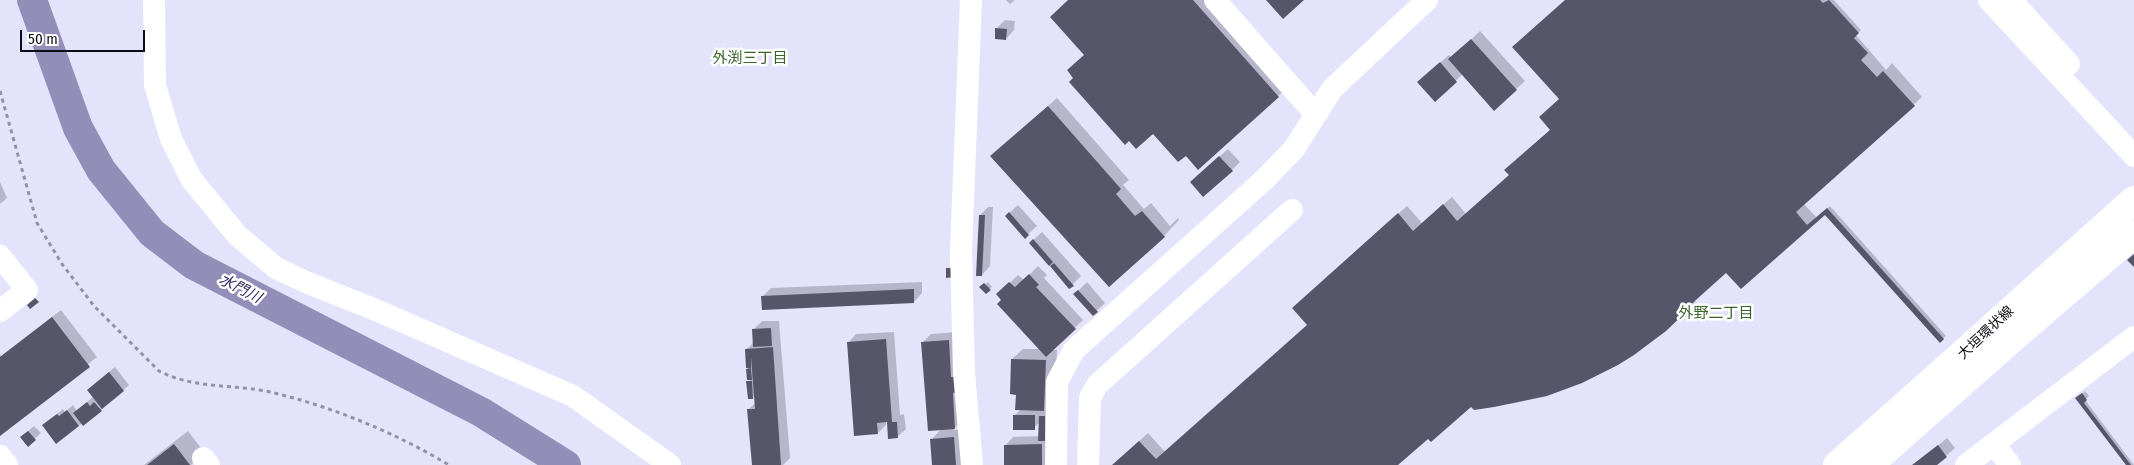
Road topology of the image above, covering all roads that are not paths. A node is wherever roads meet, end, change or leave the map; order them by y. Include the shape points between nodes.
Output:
1 (154, 0) edge
2 (971, 0) edge
3 (1215, 0) edge
4 (1427, 0) edge
5 (1989, 0) edge
6 (2011, 0) edge
7 (1318, 112) junction
8 (2134, 136) edge
9 (2134, 156) edge
10 (2134, 200) edge
11 (1292, 210) dead end
12 (2134, 234) edge
13 (0, 256) edge
14 (0, 311) edge
15 (2134, 338) edge
16 (1994, 444) junction
17 (0, 456) edge
18 (7, 465) edge
19 (670, 465) edge
20 (972, 465) edge
21 (1056, 465) edge
22 (1088, 465) edge
23 (1837, 465) edge
24 (1870, 465) edge
25 (1966, 465) edge
26 (2010, 465) edge

1 - 19 street via 155,85 171,139 192,180 237,235 276,268 573,396
2 - 20 street via 961,251 964,373
3 - 7 street via 1308,106
4 - 7 street via 1332,89
5 - 9 street
6 - 8 street
7 - 21 street via 1294,149 1264,180 1074,350 1057,382
10 - 23 main road, 大垣環状線
11 - 22 street via 1098,385 1090,398
12 - 24 main road, 大垣環状線
13 - 14 street via 26,290
15 - 16 street
16 - 25 street
16 - 26 street
17 - 18 street

